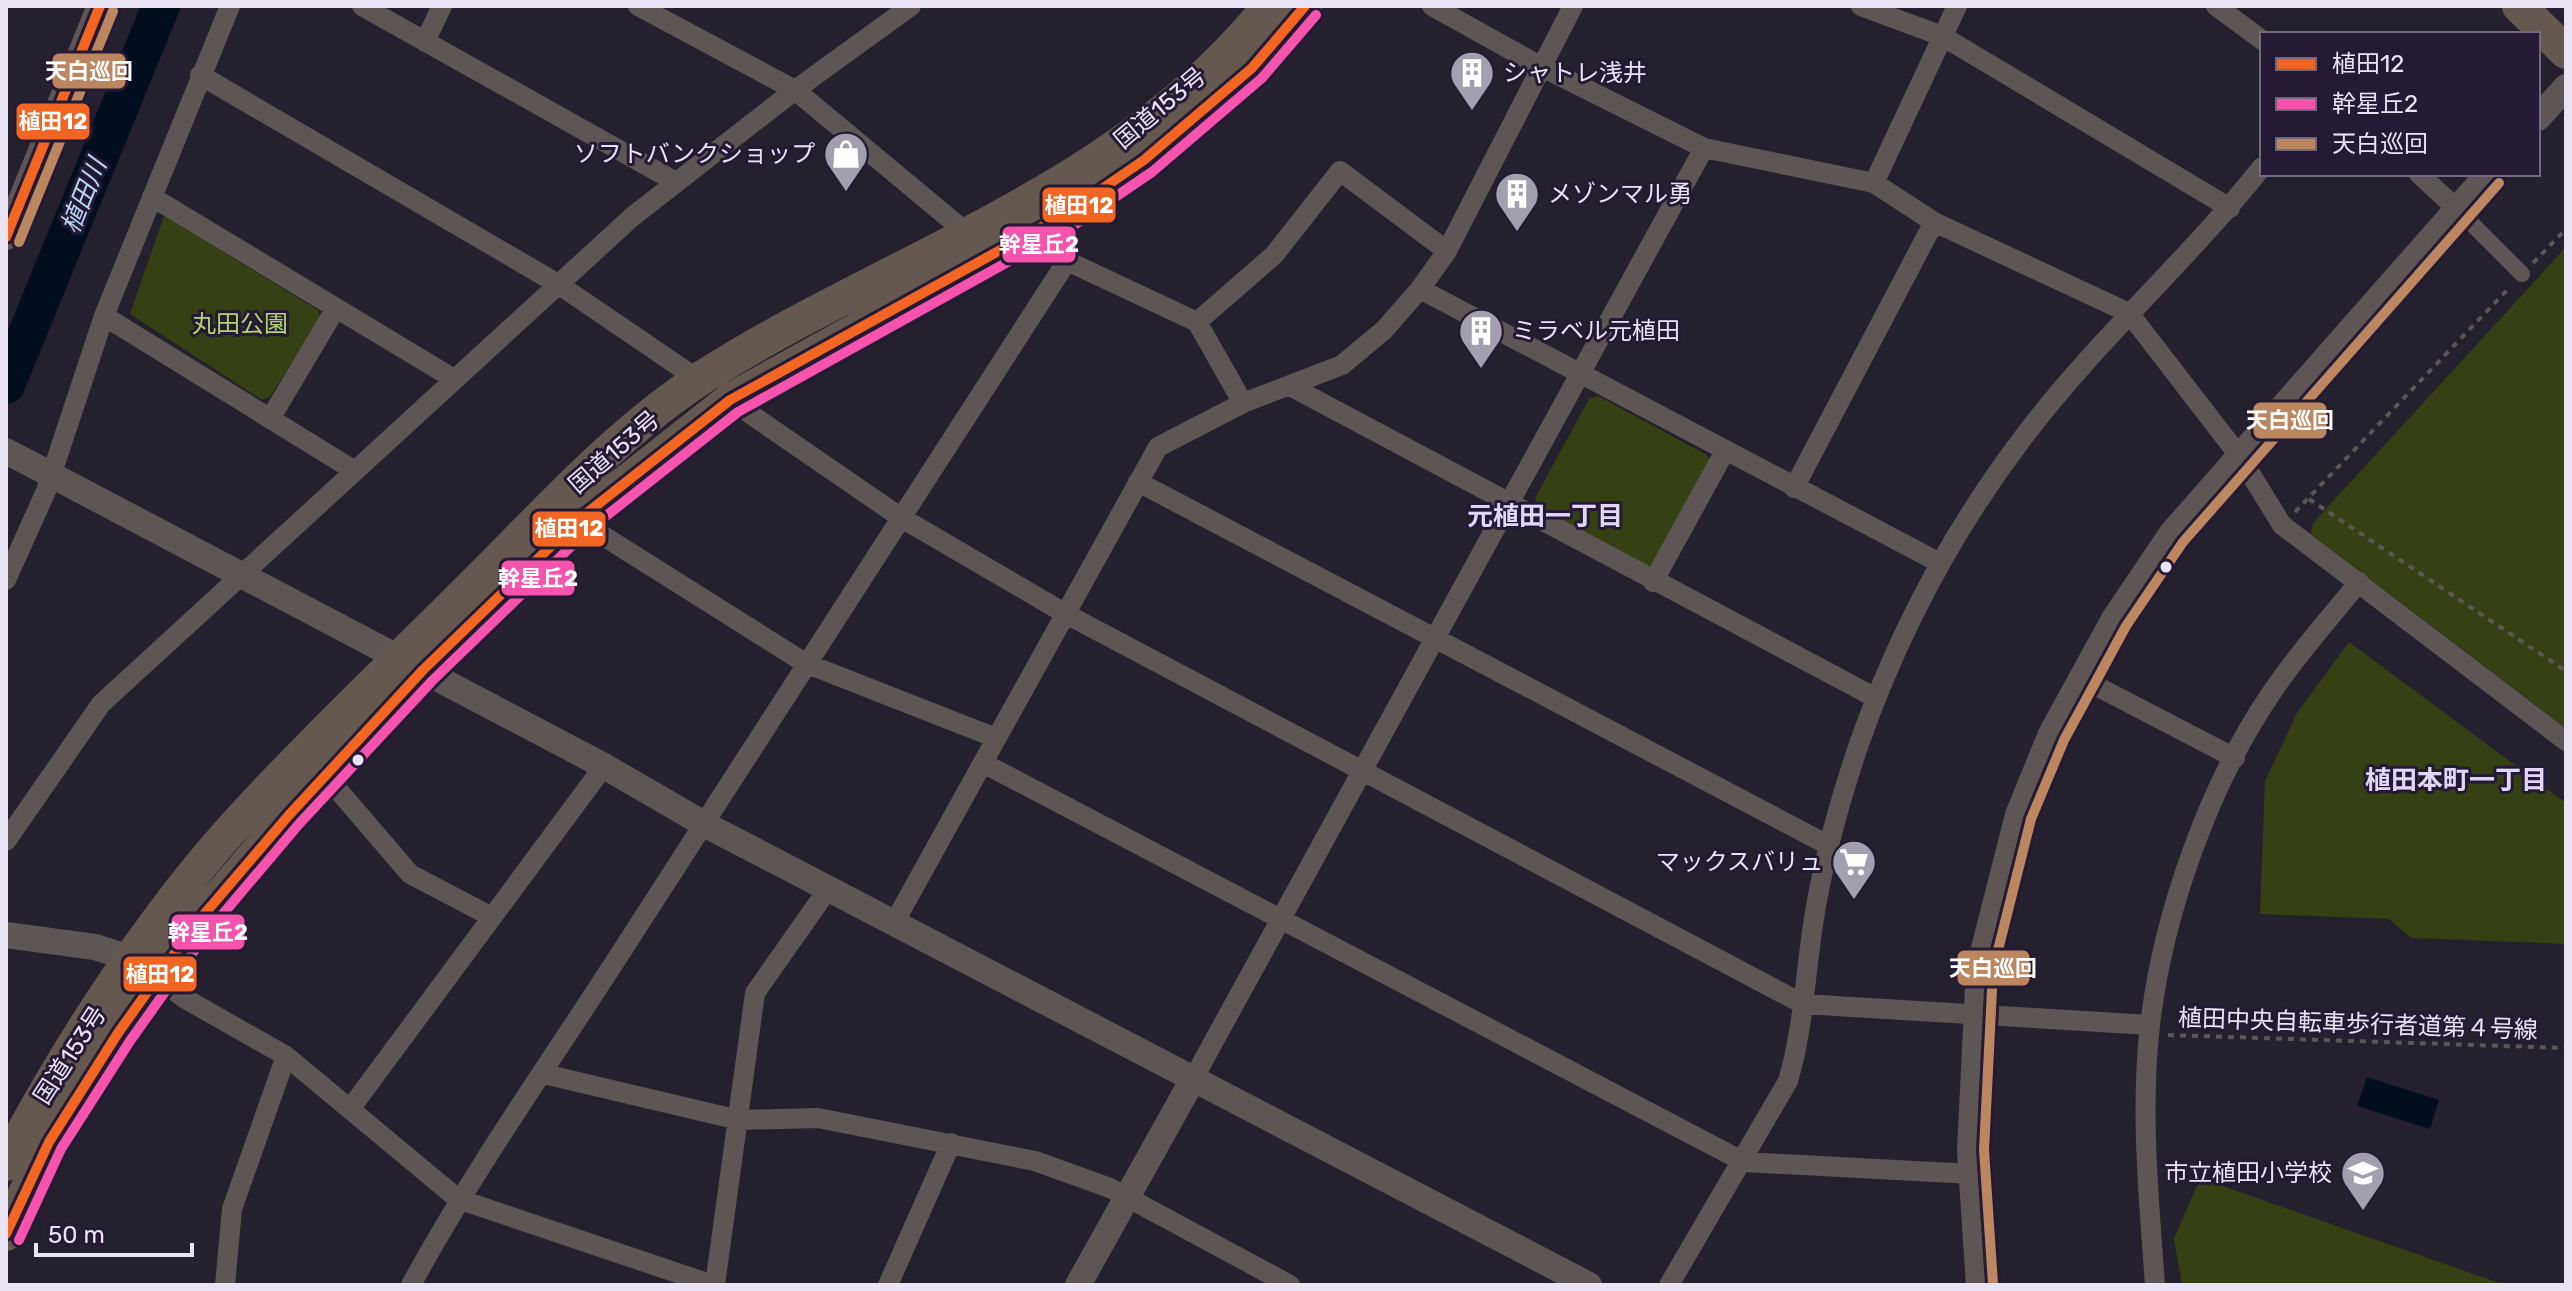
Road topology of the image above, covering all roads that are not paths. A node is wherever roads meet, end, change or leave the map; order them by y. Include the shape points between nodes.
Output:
1 (100, 6) edge
2 (230, 6) edge
3 (362, 6) edge
4 (442, 6) edge
5 (638, 6) edge
6 (911, 6) edge
7 (1269, 6) edge
8 (1305, 6) edge
9 (1432, 6) edge
10 (1573, 6) edge
11 (1861, 6) edge
12 (1957, 6) edge
13 (2216, 6) edge
14 (2519, 6) edge
15 (1942, 36) junction
16 (2260, 39) edge
17 (425, 42) junction
18 (2566, 52) edge
19 (1540, 66) junction
20 (200, 75) junction
21 (2566, 87) edge
22 (795, 90) junction
23 (2540, 116) edge
24 (1704, 148) junction
25 (2260, 170) edge
26 (2421, 176) edge
27 (2486, 176) edge
28 (676, 182) junction
29 (1874, 183) junction
30 (152, 197) junction
31 (2230, 208) junction
32 (2457, 209) junction
33 (1067, 213) junction
34 (1934, 222) junction
35 (968, 234) junction
36 (6, 237) edge
37 (1447, 251) junction
38 (1067, 261) junction
39 (2522, 274) road end
40 (558, 284) junction
41 (1420, 289) junction
42 (336, 308) junction
43 (2129, 313) junction
44 (104, 316) junction
45 (1197, 322) junction
46 (1579, 375) junction
47 (454, 379) junction
48 (699, 380) junction
49 (1290, 386) junction
50 (730, 400) junction
51 (1243, 403) junction
52 (270, 419) junction
53 (6, 451) edge
54 (1725, 451) junction
55 (2240, 457) junction
56 (355, 471) junction
57 (46, 472) junction
58 (1138, 482) junction
59 (1794, 488) junction
60 (1508, 504) junction
61 (900, 517) junction
62 (578, 520) junction
63 (1940, 563) junction
64 (242, 575) junction
65 (6, 580) edge
66 (1653, 582) junction
67 (2359, 582) junction
68 (1066, 614) junction
69 (1436, 636) junction
70 (805, 663) junction
71 (411, 664) junction
72 (2079, 677) junction
73 (1876, 698) junction
74 (996, 738) junction
75 (2566, 741) edge
76 (2235, 758) junction
77 (983, 763) junction
78 (604, 766) junction
79 (1361, 773) junction
80 (326, 776) junction
81 (704, 824) junction
82 (6, 841) edge
83 (1828, 845) junction
84 (828, 889) junction
85 (492, 917) junction
86 (1281, 919) junction
87 (894, 923) junction
88 (6, 935) edge
89 (145, 968) junction
90 (1803, 1004) junction
91 (1974, 1011) junction
92 (2149, 1030) junction
93 (286, 1056) junction
94 (544, 1074) junction
95 (1192, 1081) junction
96 (350, 1109) junction
97 (739, 1120) junction
98 (951, 1143) junction
99 (1744, 1162) junction
100 (6, 1164) edge
101 (1972, 1174) junction
102 (1127, 1197) junction
103 (458, 1199) junction
104 (6, 1234) edge
105 (659, 1266) junction
106 (225, 1285) edge
107 (411, 1285) edge
108 (649, 1285) edge
109 (714, 1285) edge
110 (888, 1285) edge
111 (1078, 1285) edge
112 (1290, 1285) edge
113 (1589, 1285) edge
114 (1669, 1285) edge
115 (1979, 1285) edge
116 (2155, 1285) edge

1 - 36 street
2 - 20 street
3 - 17 street
4 - 17 street
5 - 22 street
6 - 22 street
7 - 35 highway, 国道153号 via 1154,120 1060,186
8 - 33 highway, 国道153号 via 1252,68 1144,160
9 - 19 street
10 - 19 street
11 - 15 street
12 - 15 street
13 - 16 street
14 - 18 highway
15 - 29 street
15 - 31 street
17 - 28 street
19 - 24 street
19 - 37 street
20 - 30 street
20 - 40 street
21 - 23 street
22 - 28 street
22 - 35 street
24 - 29 street
24 - 46 street
25 - 31 street
26 - 32 street
27 - 32 street
28 - 40 street
29 - 34 street
30 - 42 street
30 - 44 street
31 - 43 street
32 - 39 street
32 - 55 street
33 - 38 street
33 - 50 highway, 国道153号
34 - 43 street
34 - 59 street
35 - 48 highway, 国道153号 via 787,327
37 - 41 street
37 - 45 street via 1340,171 1274,255
38 - 45 street
38 - 61 street
40 - 47 street
40 - 48 street
41 - 46 street
41 - 49 street via 1384,330 1342,365
42 - 47 street
42 - 52 street
43 - 55 street
43 - 63 street via 2025,435
44 - 52 street
44 - 57 street
45 - 51 street
46 - 54 street
46 - 60 street
47 - 56 street
48 - 71 highway, 国道153号 via 554,506
49 - 51 street
49 - 60 street
50 - 61 street
50 - 62 highway, 国道153号
51 - 58 street via 1158,447
52 - 56 street
53 - 57 street
54 - 59 street
54 - 66 street
55 - 67 street via 2282,525
55 - 72 street via 2172,533
56 - 64 street
57 - 64 street
57 - 65 street
58 - 68 street
58 - 69 street
59 - 63 street
60 - 66 street
60 - 69 street
61 - 68 street
61 - 70 street
62 - 70 street
62 - 71 highway, 国道153号
63 - 73 street
64 - 71 street
64 - 82 street via 101,704
66 - 73 street
67 - 75 street
67 - 76 street via 2271,693
68 - 74 street
68 - 79 street
69 - 79 street
69 - 83 street
70 - 74 street
70 - 81 street
71 - 78 street
71 - 80 highway, 国道153号
71 - 89 highway, 国道153号 via 231,831 174,899
72 - 76 street
72 - 91 street via 2018,815 1988,921
73 - 83 street
74 - 77 street
76 - 92 street via 2180,890
77 - 86 street
77 - 87 street
78 - 81 street
78 - 85 street
79 - 86 street
79 - 90 street
80 - 85 street via 410,874
80 - 89 highway, 国道153号 via 195,925
81 - 84 street
81 - 94 street
83 - 90 street
84 - 87 street
84 - 97 street via 755,993
85 - 96 street
86 - 95 street
86 - 99 street
87 - 95 street
88 - 89 street via 95,947
89 - 93 street via 184,998
89 - 100 highway, 国道153号 via 33,1112
89 - 104 highway, 国道153号 via 49,1142
90 - 91 street
90 - 99 street via 1788,1081
91 - 92 street
91 - 101 street
92 - 116 street via 2147,1118
93 - 96 street
93 - 106 street via 232,1209
94 - 97 street
94 - 103 street
95 - 102 street
95 - 113 street
96 - 103 street
97 - 98 street via 818,1118
97 - 109 street
98 - 102 street via 1035,1161
98 - 110 street
99 - 101 street
99 - 114 street
101 - 115 street
102 - 111 street
102 - 112 street
103 - 105 street
103 - 107 street
105 - 108 street
105 - 109 street

